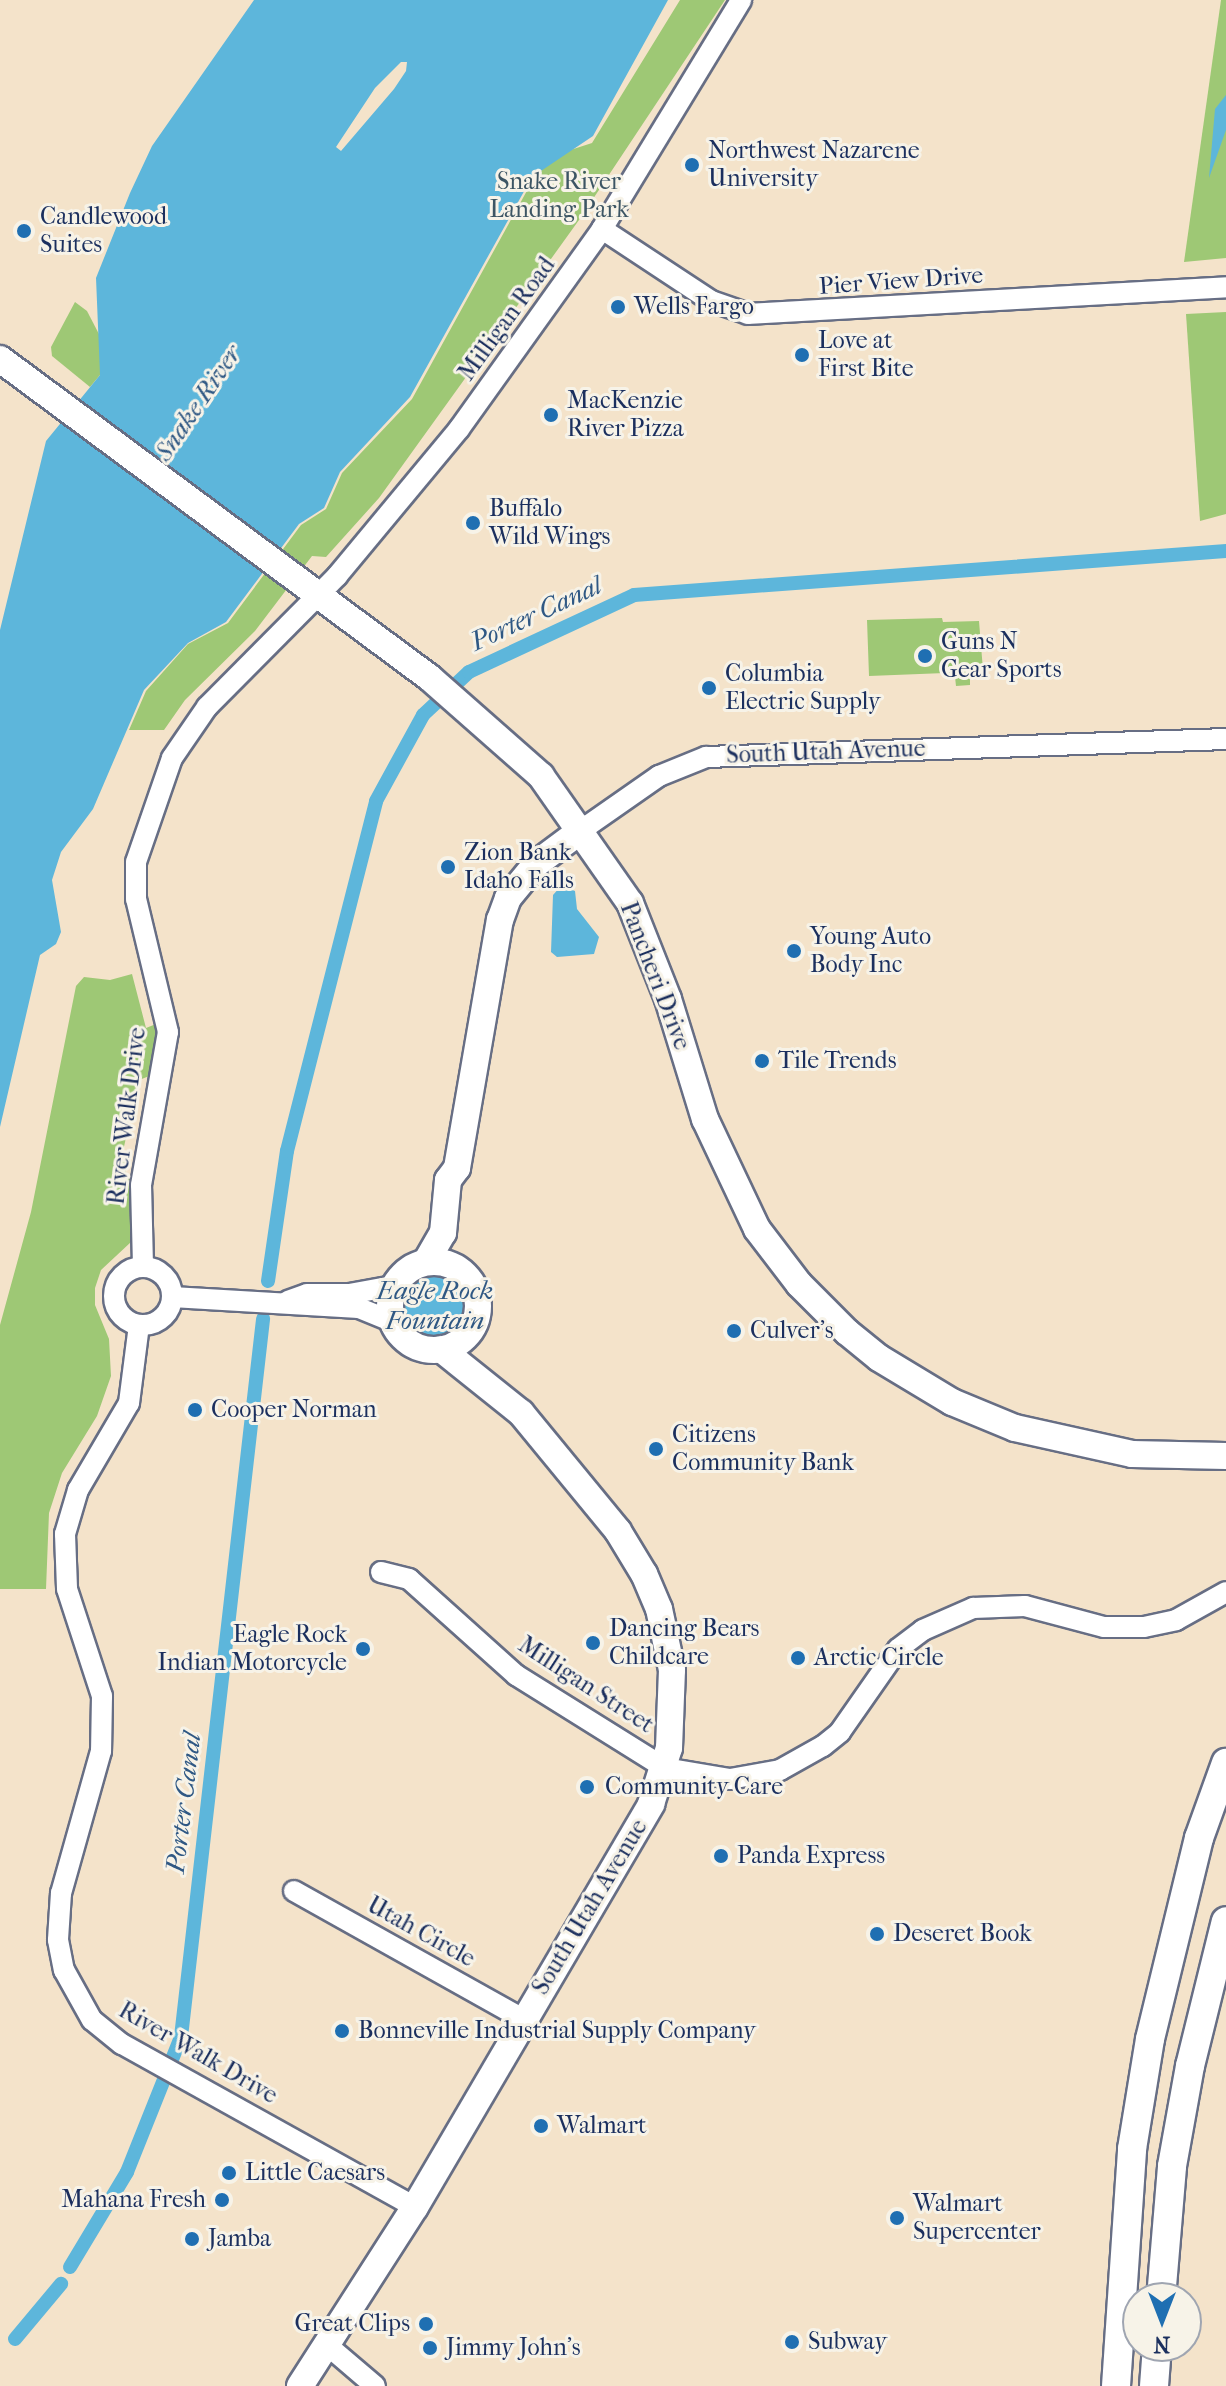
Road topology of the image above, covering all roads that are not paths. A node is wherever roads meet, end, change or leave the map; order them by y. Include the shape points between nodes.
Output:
1 (741, 0) edge
2 (602, 229) junction
3 (1226, 287) edge
4 (2, 365) edge
5 (314, 600) junction
6 (1226, 739) edge
7 (583, 829) junction
8 (457, 1168) junction
9 (426, 1262) junction
10 (143, 1266) junction
11 (461, 1271) junction
12 (394, 1286) junction
13 (172, 1297) junction
14 (282, 1301) junction
15 (392, 1321) junction
16 (139, 1325) junction
17 (472, 1328) junction
18 (441, 1349) junction
19 (521, 1413) junction
20 (1226, 1456) edge
21 (381, 1572) dead end
22 (1226, 1592) edge
23 (1226, 1763) edge
24 (665, 1768) junction
25 (294, 1891) dead end
26 (1226, 1921) edge
27 (523, 2019) junction
28 (415, 2207) junction
29 (1162, 2282) edge
30 (327, 2345) junction
31 (1156, 2362) edge
32 (300, 2386) edge
33 (375, 2386) edge
34 (1114, 2386) edge
35 (1154, 2386) edge

1 - 2 street, Milligan Road
2 - 3 street, Pier View Drive via 711,301 748,314
2 - 5 street, Milligan Road via 449,442
4 - 5 main road, Pancheri Drive via 60,401 287,569
5 - 7 main road, Pancheri Drive via 468,708 541,776
5 - 10 street, River Walk Drive via 189,729 150,813 136,862 136,899 168,1032 141,1185
6 - 7 street, South Utah Avenue via 706,757 659,776
7 - 8 main road, South Utah Avenue via 536,864 508,898
7 - 20 main road, Pancheri Drive via 630,903 705,1119 757,1229 799,1284 847,1332 952,1402 1015,1428 1132,1454
8 - 9 main road, South Utah Avenue via 448,1180 443,1233
8 - 11 main road, South Utah Avenue via 464,1184 458,1234
9 - 11 main road
9 - 12 main road, South Utah Avenue
10 - 13 street via 167,1279
10 - 16 street via 124,1273 114,1289 116,1309
11 - 17 main road, South Utah Avenue via 478,1304
12 - 14 street
12 - 15 main road
13 - 14 street
13 - 16 street via 158,1321
14 - 15 street via 308,1308 359,1308
15 - 18 main road, South Utah Avenue via 411,1344
16 - 28 street, River Walk Drive via 129,1403 78,1490 65,1534 67,1589 102,1696 101,1751 67,1860 58,1940 64,1970 92,2020 155,2064
17 - 18 main road
17 - 19 main road, South Utah Avenue via 480,1353 517,1396
18 - 19 main road, South Utah Avenue
19 - 24 main road, South Utah Avenue via 618,1531 659,1609 672,1670
21 - 24 street, Milligan Street via 409,1579 516,1675
22 - 24 street via 1176,1620 1144,1627 1104,1627 1025,1606 973,1608 923,1630 898,1649 840,1732 798,1761 758,1778
23 - 34 highway via 1199,1838 1153,2025 1132,2149
24 - 27 main road, South Utah Avenue via 651,1804
25 - 27 street, Utah Circle
26 - 29 highway via 1172,2166
27 - 28 main road, South Utah Avenue
28 - 30 main road, South Utah Avenue
30 - 32 main road, South Utah Avenue
30 - 33 street
31 - 35 highway

